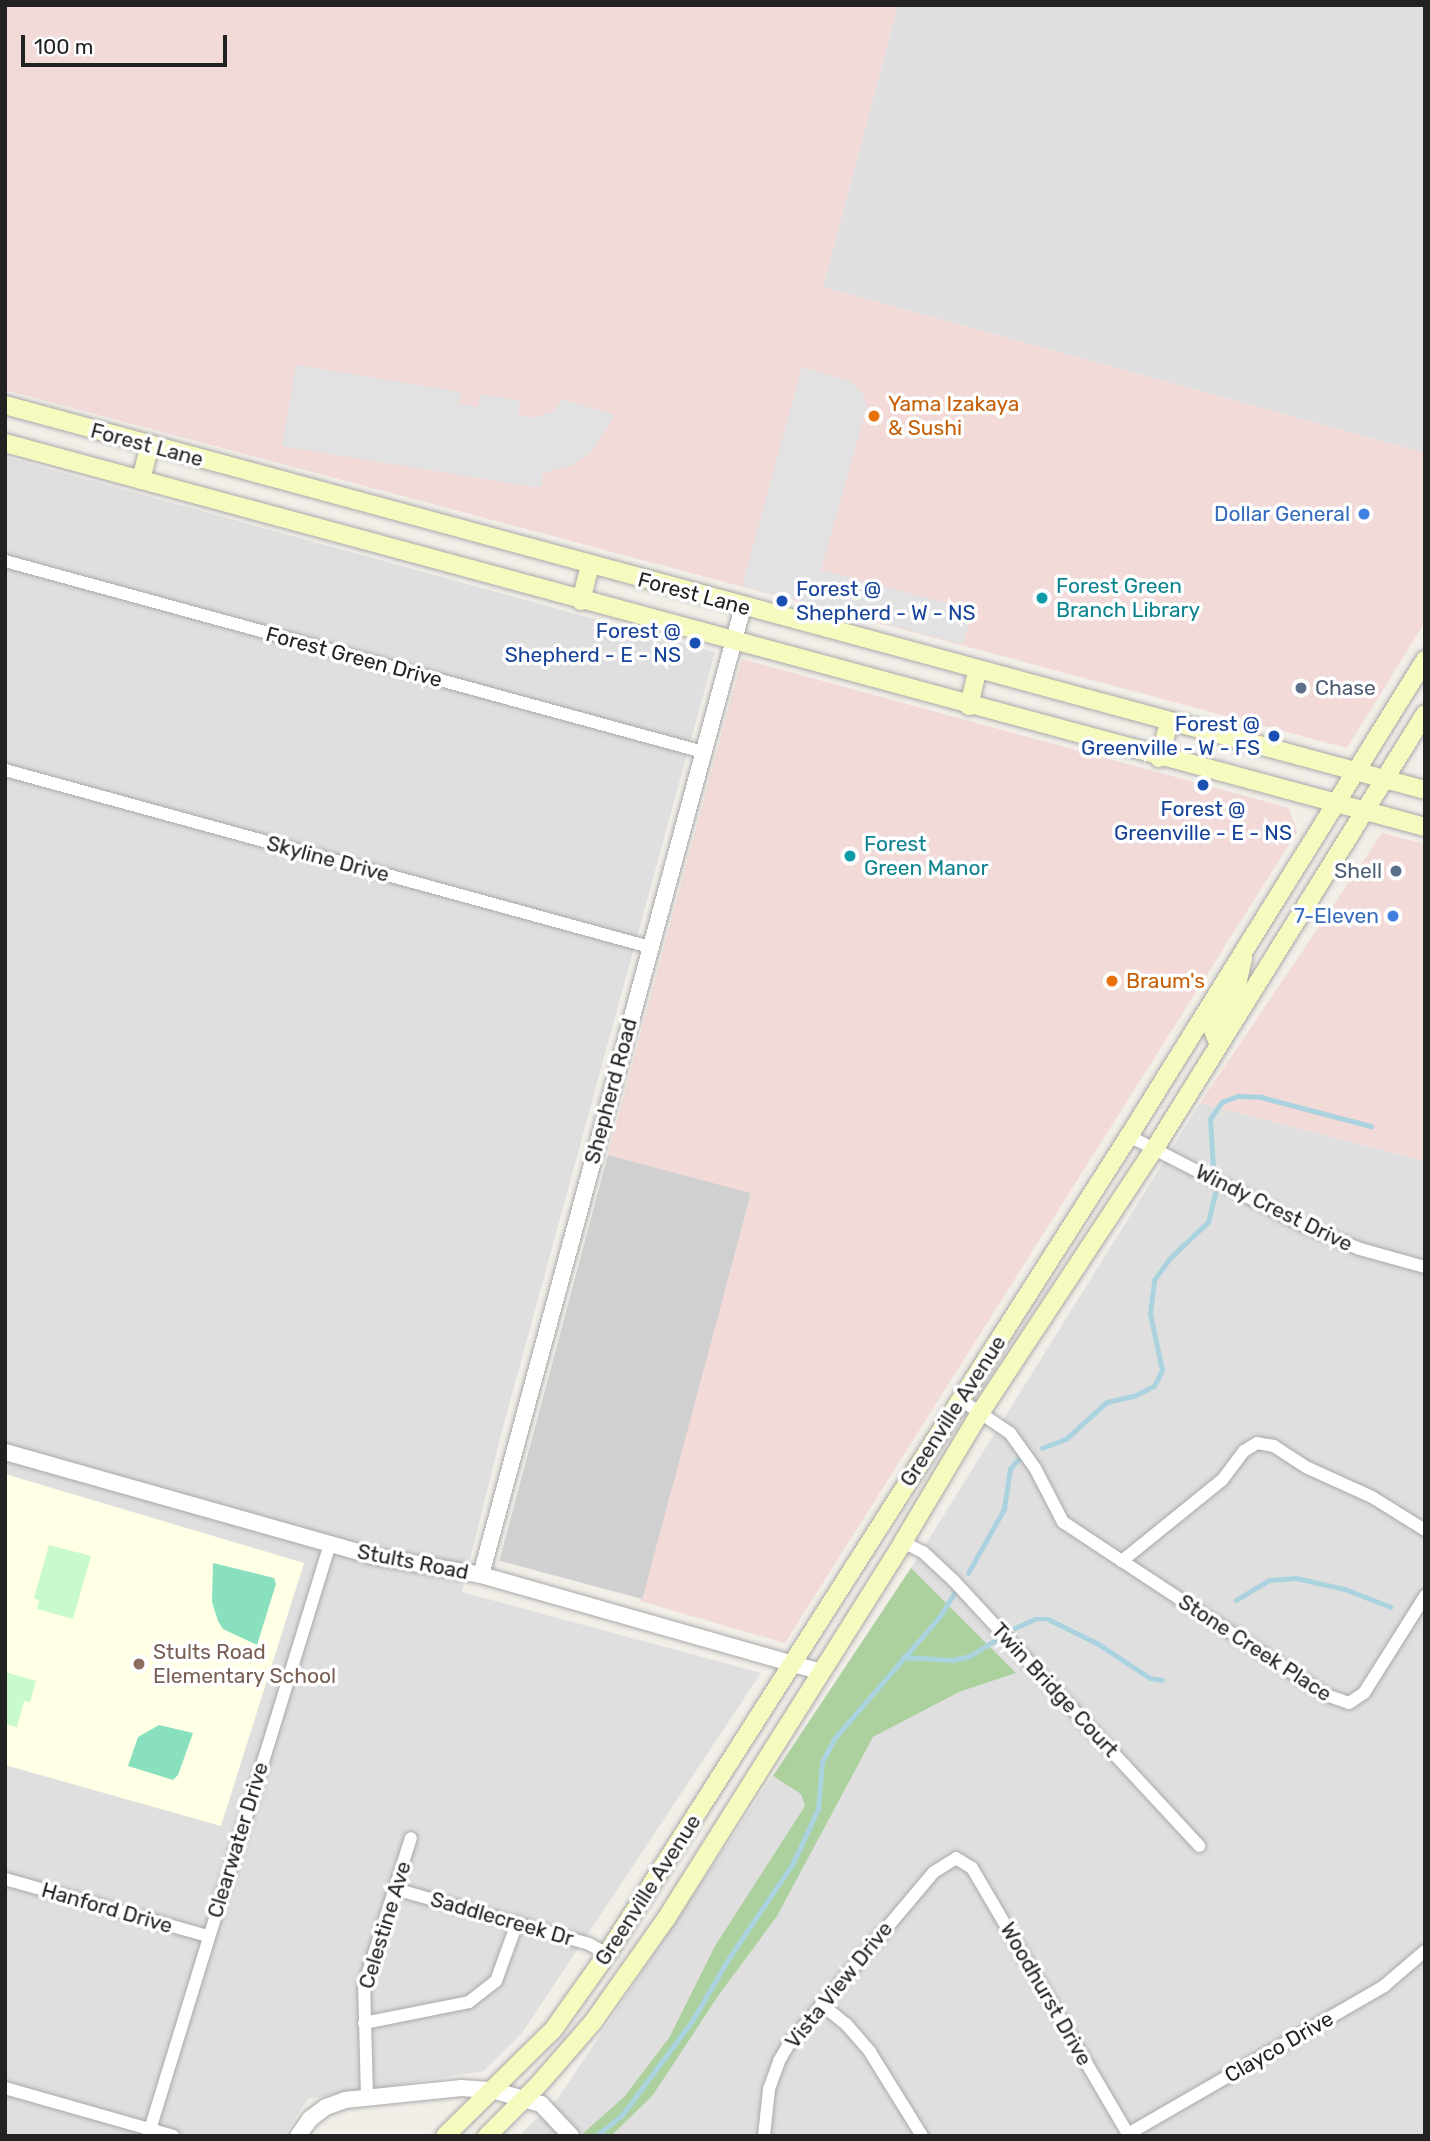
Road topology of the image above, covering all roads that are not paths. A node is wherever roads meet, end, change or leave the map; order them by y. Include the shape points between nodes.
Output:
1 (5, 405) edge
2 (5, 443) edge
3 (149, 445) junction
4 (141, 480) junction
5 (5, 561) edge
6 (590, 565) junction
7 (580, 601) junction
8 (743, 607) junction
9 (733, 641) junction
10 (1425, 660) edge
11 (978, 671) junction
12 (969, 706) junction
13 (1425, 714) edge
14 (1169, 722) junction
15 (703, 752) junction
16 (1159, 758) junction
17 (5, 770) edge
18 (1354, 771) junction
19 (1383, 779) junction
20 (1425, 790) edge
21 (1333, 804) junction
22 (1364, 812) junction
23 (1425, 827) edge
24 (650, 947) junction
25 (1243, 951) junction
26 (1219, 1045) junction
27 (1129, 1136) junction
28 (1155, 1148) junction
29 (1425, 1267) edge
30 (961, 1400) junction
31 (980, 1413) junction
32 (5, 1452) edge
33 (1425, 1530) edge
34 (904, 1542) junction
35 (330, 1544) junction
36 (1122, 1561) junction
37 (481, 1575) junction
38 (1425, 1596) edge
39 (793, 1665) junction
40 (821, 1672) junction
41 (411, 1838) dead end
42 (1199, 1846) dead end
43 (956, 1858) joint
44 (5, 1879) edge
45 (395, 1889) junction
46 (517, 1923) junction
47 (208, 1936) junction
48 (1425, 1951) edge
49 (607, 1954) junction
50 (821, 2004) junction
51 (364, 2023) junction
52 (5, 2088) edge
53 (492, 2090) junction
54 (368, 2096) junction
55 (526, 2098) junction
56 (149, 2132) edge
57 (1129, 2135) edge
58 (173, 2136) edge
59 (298, 2136) edge
60 (445, 2136) edge
61 (487, 2136) edge
62 (571, 2136) edge
63 (764, 2136) edge
64 (922, 2136) edge

1 - 3 main road, Forest Lane
2 - 4 main road, Forest Lane
3 - 4 main road
3 - 6 main road, Forest Lane
4 - 7 main road, Forest Lane
5 - 15 street, Forest Green Drive
6 - 7 main road
6 - 8 main road, Forest Lane
7 - 9 main road, Forest Lane
8 - 9 street, Shepherd Road
8 - 11 main road, Forest Lane
9 - 12 main road, Forest Lane
9 - 15 street, Shepherd Road
10 - 18 main road, Greenville Avenue
11 - 12 main road
11 - 14 main road, Forest Lane
12 - 16 main road, Forest Lane
13 - 19 main road, Greenville Avenue
14 - 16 main road
14 - 18 main road, Forest Lane
15 - 24 street, Shepherd Road
16 - 21 main road, Forest Lane
17 - 24 street, Skyline Drive
18 - 19 main road, Forest Lane
18 - 21 main road, Greenville Avenue
19 - 20 main road, Forest Lane
19 - 22 main road, Greenville Avenue
21 - 22 main road, Forest Lane
21 - 25 main road, Greenville Avenue
22 - 23 main road, Forest Lane
22 - 26 main road, Greenville Avenue
24 - 37 street, Shepherd Road
25 - 26 main road via 1241,976 1212,1028
25 - 27 main road, Greenville Avenue
26 - 28 main road, Greenville Avenue
27 - 28 street, Windy Crest Drive
27 - 30 main road, Greenville Avenue
28 - 29 street, Windy Crest Drive via 1306,1227 1360,1250
28 - 31 main road, Greenville Avenue
30 - 31 street, Stone Creek Place
30 - 39 main road, Greenville Avenue
31 - 34 main road, Greenville Avenue
31 - 36 street, Stone Creek Place via 1010,1433 1063,1522
32 - 35 street, Stults Road
33 - 36 street via 1274,1446 1257,1443 1244,1451 1222,1480
34 - 40 main road, Greenville Avenue
34 - 42 street, Twin Bridge Court via 923,1552 954,1581
35 - 37 street, Stults Road
35 - 47 street, Clearwater Drive
36 - 38 street, Stone Creek Place via 1326,1695 1349,1703 1364,1693
37 - 39 street, Stults Road
39 - 40 street, Stults Road
39 - 49 main road, Greenville Avenue
40 - 55 main road, Greenville Avenue via 625,1980
41 - 45 street, Celestine Ave
43 - 50 street, Vista View Drive via 934,1872
43 - 57 street, Woodhurst Drive via 971,1868
44 - 47 street, Hanford Drive
45 - 46 street, Saddlecreek Dr
45 - 51 street, Celestine Ave via 364,1985
46 - 49 street, Saddlecreek Dr via 589,1944
46 - 51 street via 496,1981 469,2002
47 - 56 street, Clearwater Drive
48 - 57 street, Clayco Drive via 1384,1986
49 - 53 main road, Greenville Avenue via 553,2030
50 - 63 street, Vista View Drive via 779,2061 769,2089
50 - 64 street via 870,2052
51 - 54 street, Celestine Ave
52 - 56 street
53 - 54 street
53 - 55 street
53 - 60 main road, Greenville Avenue
54 - 59 street via 326,2107
55 - 61 main road, Greenville Avenue
55 - 62 street via 553,2113
56 - 58 street

